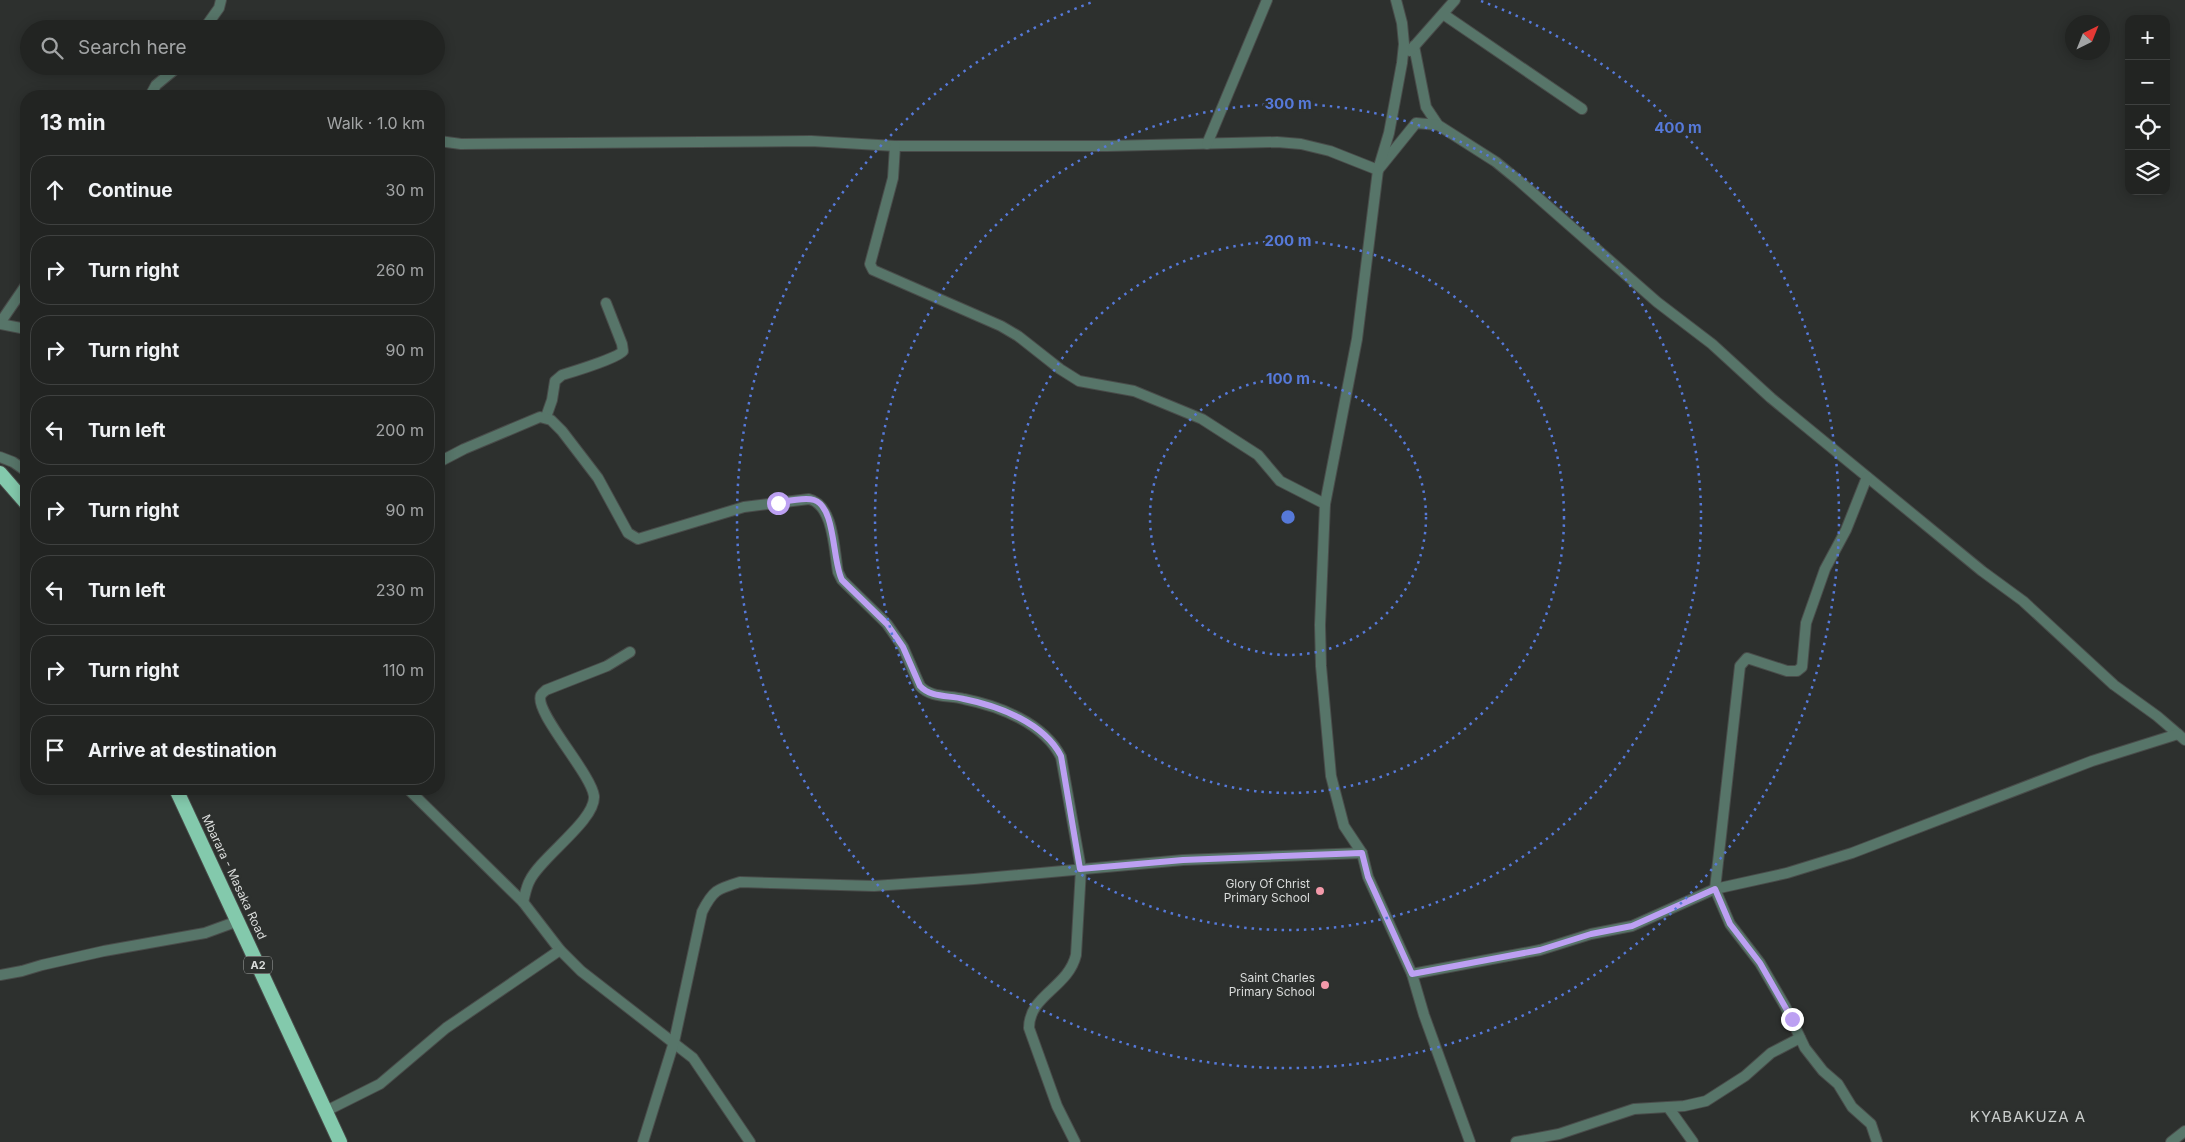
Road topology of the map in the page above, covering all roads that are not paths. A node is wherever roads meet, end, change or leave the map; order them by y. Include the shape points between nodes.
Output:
1 (221, 0) edge
2 (1267, 0) edge
3 (1396, 0) edge
4 (1455, 0) edge
5 (1443, 14) junction
6 (210, 20) edge
7 (1414, 46) junction
8 (1402, 62) junction
9 (168, 75) edge
10 (153, 90) edge
11 (1582, 109) dead end
12 (1438, 125) junction
13 (445, 142) edge
14 (1208, 144) junction
15 (895, 146) junction
16 (1378, 170) junction
17 (20, 294) edge
18 (606, 304) dead end
19 (0, 323) edge
20 (20, 328) edge
21 (546, 417) junction
22 (0, 457) edge
23 (445, 459) edge
24 (20, 467) edge
25 (0, 473) edge
26 (1867, 477) junction
27 (20, 496) edge
28 (1325, 504) junction
29 (630, 652) dead end
30 (2182, 737) edge
31 (179, 795) edge
32 (414, 795) edge
33 (1362, 853) junction
34 (1080, 869) junction
35 (1715, 889) junction
36 (523, 902) junction
37 (238, 921) junction
38 (560, 950) junction
39 (1412, 974) junction
40 (0, 975) edge
41 (1800, 1038) junction
42 (674, 1042) junction
43 (1668, 1107) junction
44 (326, 1111) junction
45 (2185, 1131) edge
46 (340, 1142) edge
47 (643, 1142) edge
48 (750, 1142) edge
49 (1075, 1142) edge
50 (1470, 1142) edge
51 (1516, 1142) edge
52 (1693, 1142) edge
53 (1877, 1142) edge
54 (2171, 1142) edge

1 - 6 street
2 - 14 street
3 - 8 street via 1402,23
4 - 5 street
5 - 7 street
5 - 11 street
7 - 8 street
7 - 12 street via 1426,107
8 - 16 street via 1389,133
9 - 10 street
12 - 16 street via 1416,123
12 - 26 street via 1518,180 1657,302 1712,344 1771,398
13 - 15 street via 811,140
14 - 15 street
14 - 16 street via 1301,144 1330,151
15 - 28 street via 893,178 870,264 873,270 1002,326 1060,370 1080,381 1134,391 1202,419 1258,455 1280,481
16 - 28 street via 1357,339
17 - 19 street
18 - 21 street via 623,351 616,357 557,378
19 - 20 street
21 - 23 street via 534,418
21 - 34 street via 562,430 598,478 624,528 638,539 744,507 809,499 821,505 829,520 842,580 887,624 903,647 920,686 931,694 990,706 1024,721 1048,736 1055,745 1061,756
22 - 24 street
25 - 27 highway
26 - 30 street via 2023,601 2114,685
26 - 35 street via 1846,530 1825,570 1806,623 1802,667 1796,672 1787,671 1747,658 1740,666
28 - 33 street via 1320,625 1325,722 1331,776 1344,826
29 - 36 street via 607,666 546,690 541,695 545,713 590,783 594,801 576,829 530,880
30 - 35 street via 2092,760 1852,853
31 - 37 highway, Mbarara - Masaka Road / A2
32 - 36 street
33 - 34 street via 1183,860
33 - 39 street via 1368,877
34 - 42 street via 874,886 740,882 720,888 711,894 702,912
34 - 49 street via 1073,966 1033,1010 1028,1028 1056,1106
35 - 39 street via 1632,926 1591,934 1540,950
35 - 41 street via 1730,924 1760,963
36 - 38 street
37 - 40 street via 206,933 104,951
37 - 44 highway, Mbarara - Masaka Road / A2
38 - 42 street via 581,971
38 - 44 street via 446,1028 380,1084
39 - 50 street
41 - 43 street via 1771,1053 1745,1076 1706,1101
41 - 53 street via 1817,1064 1838,1084 1852,1107 1871,1124
42 - 47 street
42 - 48 street via 693,1058
43 - 51 street via 1634,1109 1559,1134
43 - 52 street
44 - 46 highway, Mbarara - Masaka Road / A2
45 - 54 street

